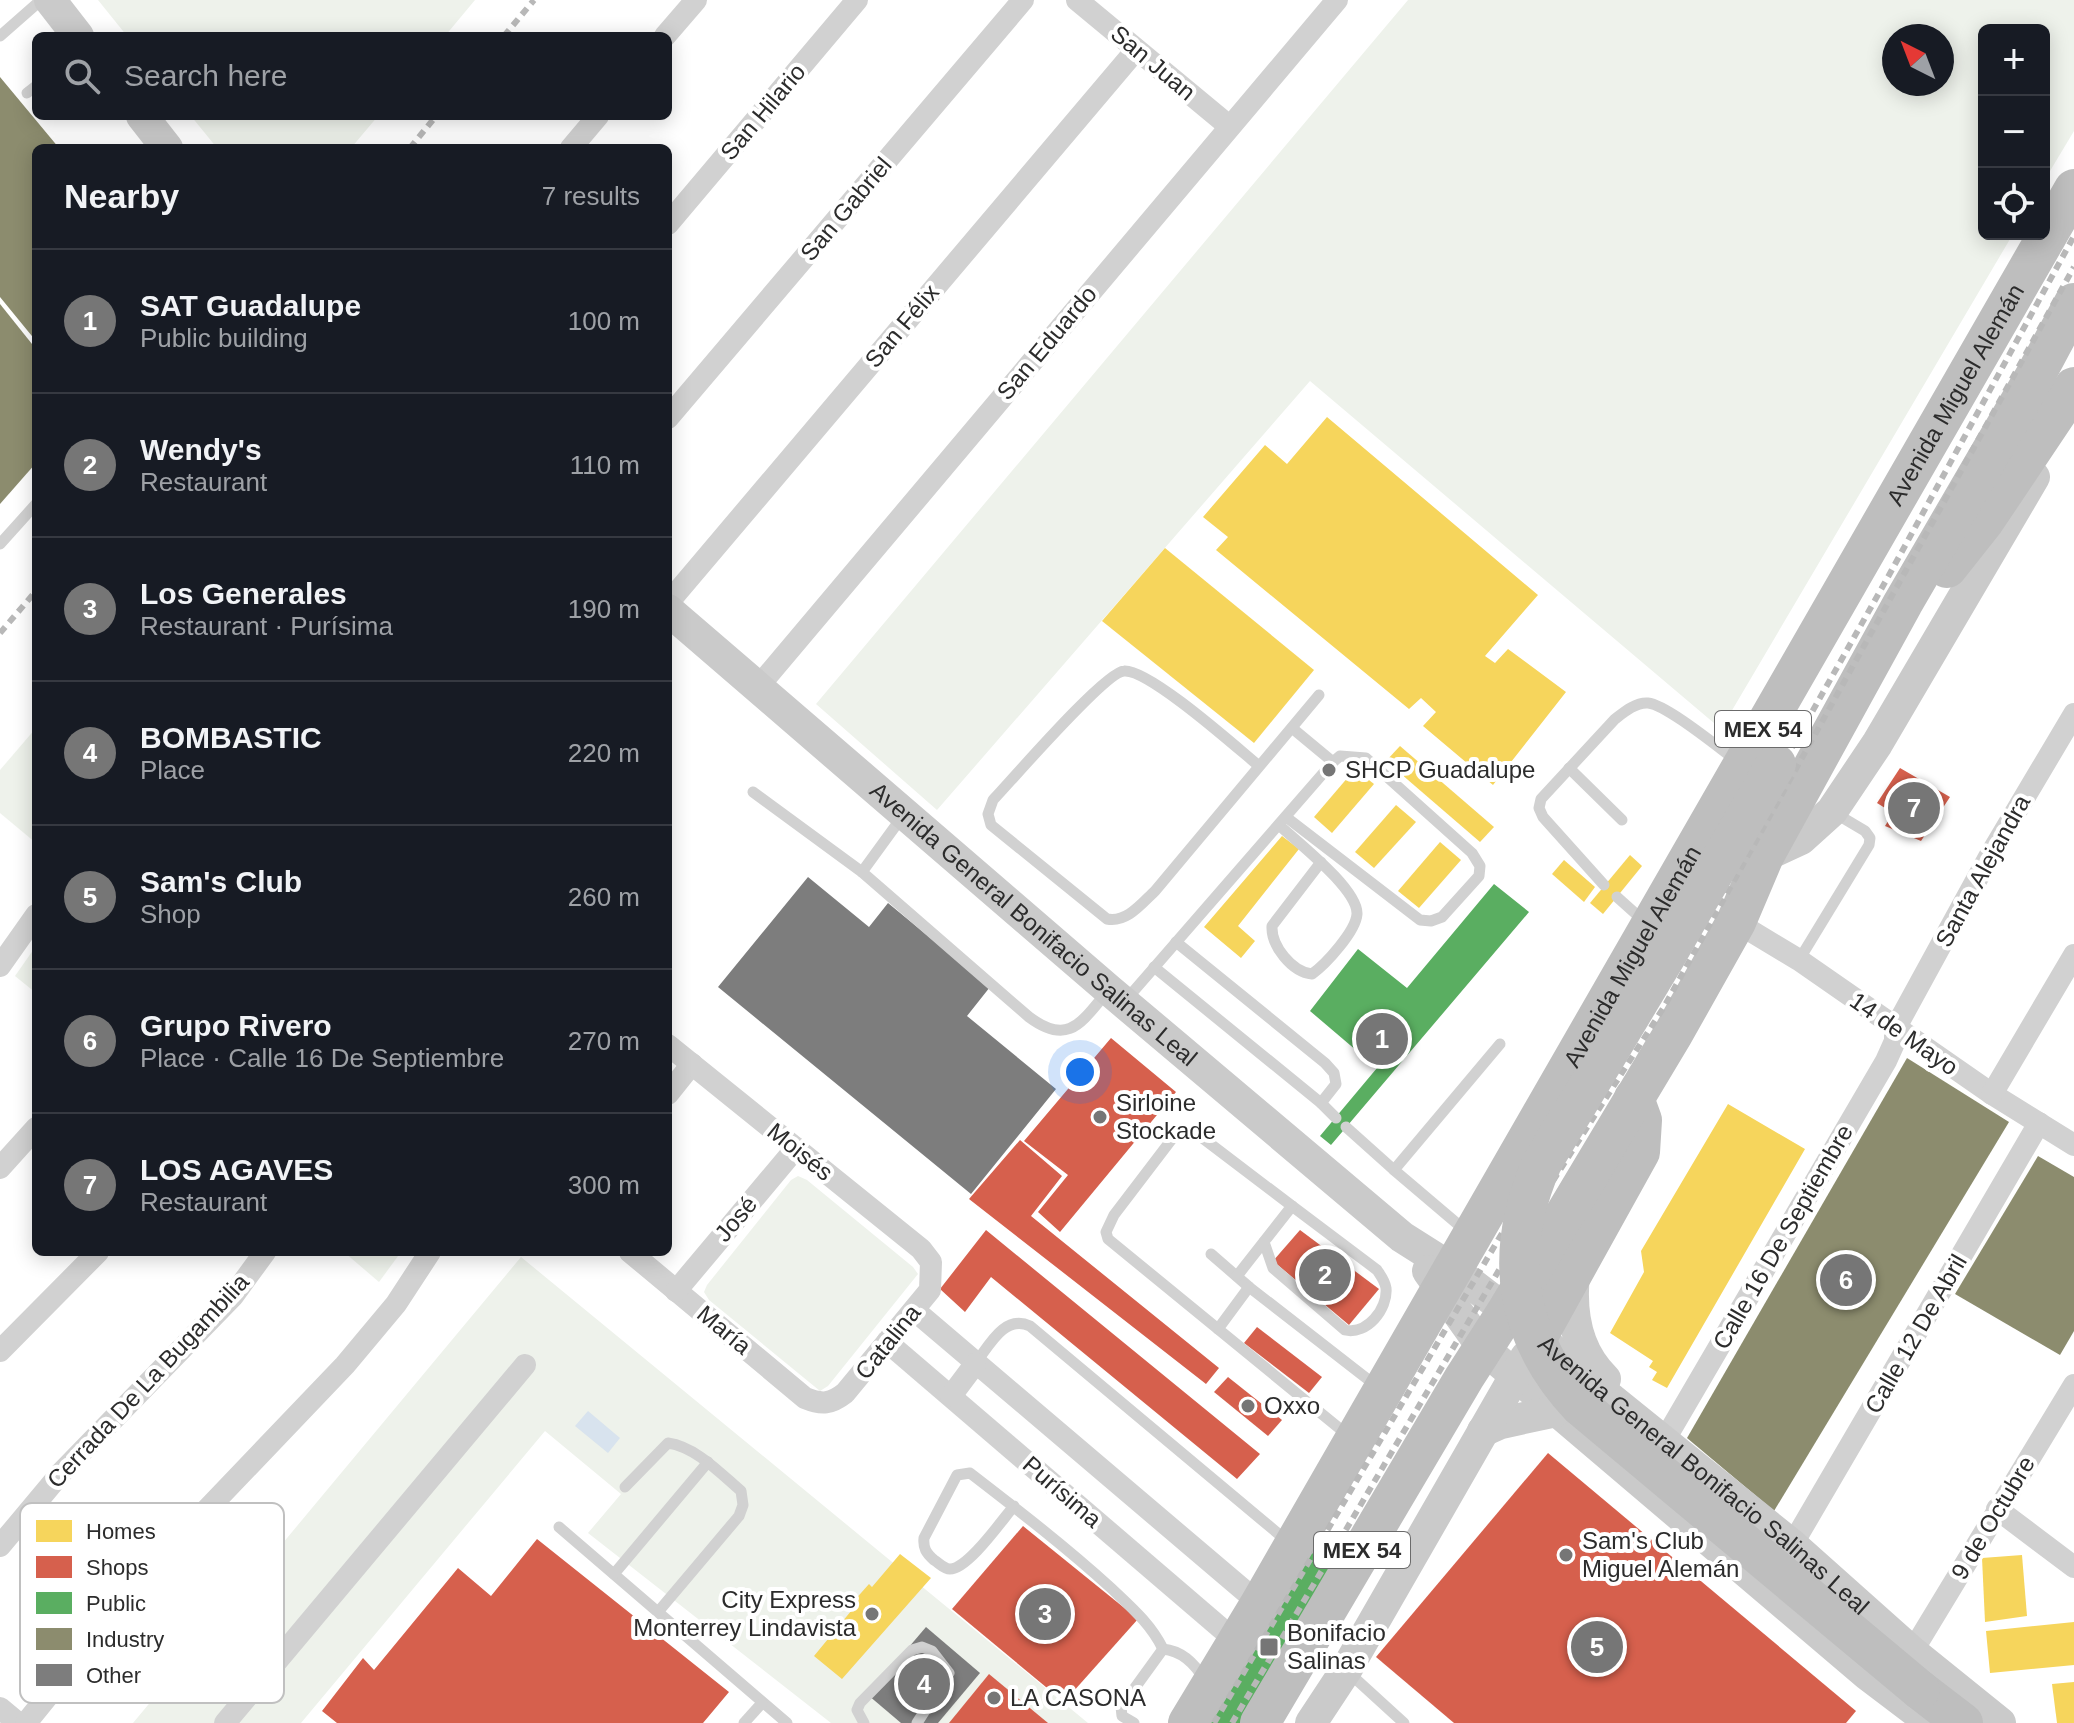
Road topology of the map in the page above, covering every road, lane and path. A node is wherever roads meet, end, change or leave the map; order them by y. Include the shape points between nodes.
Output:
1 (41, 0) edge
2 (50, 0) edge
3 (696, 0) edge
4 (857, 0) edge
5 (1023, 0) edge
6 (1077, 0) edge
7 (1337, 0) edge
8 (75, 32) edge
9 (668, 32) edge
10 (0, 36) edge
11 (1136, 50) junction
12 (595, 120) edge
13 (1229, 126) junction
14 (574, 144) edge
15 (2074, 189) edge
16 (672, 219) edge
17 (2074, 303) edge
18 (2074, 390) edge
19 (672, 413) edge
20 (32, 508) edge
21 (0, 544) edge
22 (672, 598) edge
23 (1903, 603) junction
24 (672, 613) edge
25 (758, 687) junction
26 (1319, 695) dead end
27 (2074, 714) edge
28 (1292, 728) junction
29 (1333, 762) junction
30 (1759, 764) junction
31 (1259, 766) junction
32 (1569, 768) junction
33 (753, 792) dead end
34 (1832, 811) junction
35 (904, 813) junction
36 (1622, 820) dead end
37 (1282, 821) junction
38 (1764, 856) junction
39 (1321, 862) junction
40 (862, 872) junction
41 (1604, 885) dead end
42 (1617, 897) dead end
43 (32, 921) edge
44 (1736, 922) junction
45 (1650, 926) junction
46 (1176, 942) junction
47 (2074, 955) edge
48 (1799, 960) junction
49 (0, 966) edge
50 (1154, 967) junction
51 (1117, 996) junction
52 (1895, 1029) junction
53 (1500, 1044) dead end
54 (672, 1048) edge
55 (692, 1064) junction
56 (672, 1089) edge
57 (1992, 1094) junction
58 (1634, 1098) junction
59 (1321, 1103) junction
60 (1336, 1118) dead end
61 (2039, 1123) junction
62 (1346, 1127) dead end
63 (32, 1132) edge
64 (1526, 1139) junction
65 (2074, 1145) edge
66 (796, 1148) junction
67 (0, 1168) edge
68 (1394, 1170) junction
69 (1583, 1185) junction
70 (1292, 1206) junction
71 (1264, 1242) junction
72 (1211, 1254) dead end
73 (94, 1256) edge
74 (262, 1256) edge
75 (427, 1256) edge
76 (635, 1256) edge
77 (931, 1262) joint
78 (1454, 1263) junction
79 (1574, 1274) junction
80 (1237, 1276) junction
81 (1249, 1287) junction
82 (676, 1291) junction
83 (914, 1310) junction
84 (1507, 1311) junction
85 (1218, 1329) junction
86 (1538, 1336) junction
87 (887, 1342) junction
88 (1483, 1348) junction
89 (0, 1351) edge
90 (975, 1364) junction
91 (525, 1365) dead end
92 (1515, 1375) junction
93 (2074, 1385) edge
94 (1383, 1390) junction
95 (951, 1396) junction
96 (1611, 1399) junction
97 (820, 1404) joint
98 (1556, 1411) junction
99 (1483, 1431) junction
100 (1658, 1436) junction
101 (1354, 1440) junction
102 (1591, 1442) junction
103 (708, 1462) junction
104 (625, 1487) dead end
105 (34, 1503) edge
106 (213, 1503) edge
107 (1014, 1506) junction
108 (1997, 1509) junction
109 (20, 1519) edge
110 (559, 1527) dead end
111 (1300, 1534) junction
112 (1792, 1545) junction
113 (0, 1546) edge
114 (2074, 1567) edge
115 (614, 1574) junction
116 (1260, 1604) junction
117 (658, 1612) junction
118 (1237, 1642) junction
119 (1163, 1649) junction
120 (284, 1653) edge
121 (1346, 1670) junction
122 (1926, 1697) edge
123 (42, 1703) edge
124 (242, 1703) edge
125 (762, 1703) junction
126 (0, 1708) edge
127 (1189, 1714) edge
128 (18, 1723) edge
129 (26, 1723) edge
130 (225, 1723) edge
131 (744, 1723) edge
132 (787, 1723) edge
133 (864, 1723) edge
134 (917, 1723) edge
135 (1134, 1723) edge
136 (1258, 1723) edge
137 (1311, 1723) edge
138 (1404, 1723) edge
139 (1963, 1723) edge
140 (2000, 1723) edge

1 - 10 lane
2 - 8 street
3 - 9 street
4 - 16 street, San Hilario
5 - 19 street, San Gabriel
6 - 11 street, San Juan
7 - 13 street, San Eduardo
11 - 13 street, San Juan
11 - 22 street, San Félix
12 - 14 street
13 - 25 street, San Eduardo
15 - 30 highway, Avenida Miguel Alemán via 1865,554
17 - 23 highway, MEX 54
18 - 23 highway via 1957,558
18 - 34 street via 2033,480
20 - 21 lane
23 - 38 highway, MEX 54
24 - 25 street, Avenida General Bonifacio Salinas Leal
25 - 35 street, Avenida General Bonifacio Salinas Leal
26 - 28 lane
27 - 52 street, Santa Alejandra
28 - 29 lane
28 - 31 lane
29 - 37 lane
29 - 37 lane via 1348,755 1366,758 1472,853 1479,876 1442,917 1420,920
30 - 32 lane via 1647,703 1615,719
30 - 45 highway, Avenida Miguel Alemán / MEX 54
30 - 122 highway, bridge via 1666,956 1542,1163 1520,1231 1520,1295 1543,1354 1580,1406
31 - 31 lane via 1155,891 1116,921 991,825 988,814 993,800 1075,712 1113,674 1123,671 1150,679
32 - 36 lane
32 - 41 lane via 1539,808
33 - 40 lane
34 - 38 street via 1801,839
34 - 48 lane via 1865,831 1869,845
35 - 40 lane
35 - 51 street, Avenida General Bonifacio Salinas Leal
37 - 39 lane
37 - 46 lane
38 - 44 highway, MEX 54
39 - 39 lane via 1356,903 1357,915 1323,966 1303,974 1275,943 1272,926
40 - 51 lane via 1044,1028 1071,1029
42 - 45 lane
43 - 49 street
44 - 48 street, 14 de Mayo
44 - 58 highway, MEX 54
45 - 64 highway, Avenida Miguel Alemán / MEX 54
46 - 50 lane
46 - 59 lane via 1325,1063 1336,1084
47 - 57 street
48 - 52 street, 14 de Mayo
50 - 51 lane
50 - 59 lane
51 - 78 street, Avenida General Bonifacio Salinas Leal via 1402,1237
52 - 57 street, 14 de Mayo
52 - 100 street, Calle 16 De Septiembre via 1886,1061
53 - 68 lane
54 - 55 street, Moisés
55 - 56 street
55 - 66 street, Moisés
57 - 61 street, 14 de Mayo
58 - 69 highway, MEX 54
58 - 79 highway via 1642,1120 1640,1152
59 - 60 lane
61 - 65 street, 14 de Mayo
61 - 112 street, Calle 12 De Abril
62 - 68 lane
63 - 67 street
64 - 69 highway via 1521,1166 1536,1189 1555,1195
64 - 78 highway, Avenida Miguel Alemán / MEX 54
66 - 77 street, Moisés
66 - 82 street, José
68 - 78 lane
69 - 84 highway, MEX 54
70 - 71 lane
70 - 71 lane via 1377,1270 1386,1288 1381,1309 1363,1329 1345,1330 1273,1268
70 - 85 lane via 1192,1130 1184,1130 1108,1224 1108,1239
71 - 80 lane
72 - 80 lane
73 - 89 street
74 - 105 street, Cerrada De La Bugambilia via 233,1296
75 - 106 street via 345,1365
76 - 82 street, María
77 - 83 street, Catalina via 930,1290
78 - 84 street, Avenida General Bonifacio Salinas Leal
78 - 88 street, Avenida General Bonifacio Salinas Leal
78 - 94 highway, Avenida Miguel Alemán / MEX 54
79 - 86 highway
79 - 100 street via 1573,1309 1584,1349 1596,1370
80 - 81 lane
81 - 85 lane
81 - 94 lane
82 - 97 street, María via 805,1398
83 - 87 street, Catalina
83 - 90 street, Purísima
84 - 86 street, Avenida General Bonifacio Salinas Leal
84 - 88 highway, MEX 54
85 - 101 lane
86 - 92 street
86 - 96 street, Avenida General Bonifacio Salinas Leal
87 - 95 street, Purísima
87 - 97 street, Catalina via 845,1393
88 - 92 street, Avenida General Bonifacio Salinas Leal
88 - 136 highway, MEX 54
90 - 95 street
90 - 111 lane via 1011,1322 1030,1326
90 - 116 street, Purísima
91 - 120 street
92 - 98 street, Avenida General Bonifacio Salinas Leal
92 - 99 street
93 - 108 street, 9 de Octubre
94 - 101 highway, Avenida Miguel Alemán / MEX 54
95 - 118 street, Purísima
96 - 100 street, Avenida General Bonifacio Salinas Leal
96 - 102 street via 1597,1402 1588,1412
98 - 99 street
98 - 102 street, Avenida General Bonifacio Salinas Leal
99 - 121 street
100 - 112 street, Avenida General Bonifacio Salinas Leal
101 - 111 highway, Avenida Miguel Alemán / MEX 54
102 - 122 street, Avenida General Bonifacio Salinas Leal via 1868,1675
103 - 104 lane via 681,1444 668,1443
103 - 115 lane
103 - 117 lane via 741,1491 743,1505
107 - 107 lane via 970,1473 957,1475 924,1538 927,1555 943,1567 958,1567
107 - 119 lane via 1142,1617
108 - 114 street
108 - 122 street, 9 de Octubre
109 - 113 street, Cerrada De La Bugambilia
110 - 115 lane
111 - 116 highway, Avenida Miguel Alemán / MEX 54
111 - 136 highway via 1333,1517 1351,1530
112 - 122 street, Avenida General Bonifacio Salinas Leal
115 - 117 lane
116 - 118 highway, Avenida Miguel Alemán / MEX 54
117 - 125 lane
118 - 127 highway, Avenida Miguel Alemán / MEX 54
119 - 127 lane via 1191,1661
119 - 135 lane via 1121,1707 1122,1716
121 - 137 street
121 - 138 lane
122 - 139 highway
122 - 140 street, Avenida General Bonifacio Salinas Leal
123 - 129 street
124 - 130 street
125 - 131 lane
125 - 132 lane
126 - 128 street
133 - 134 lane via 857,1710 860,1703 912,1650 922,1647 932,1651 949,1673

